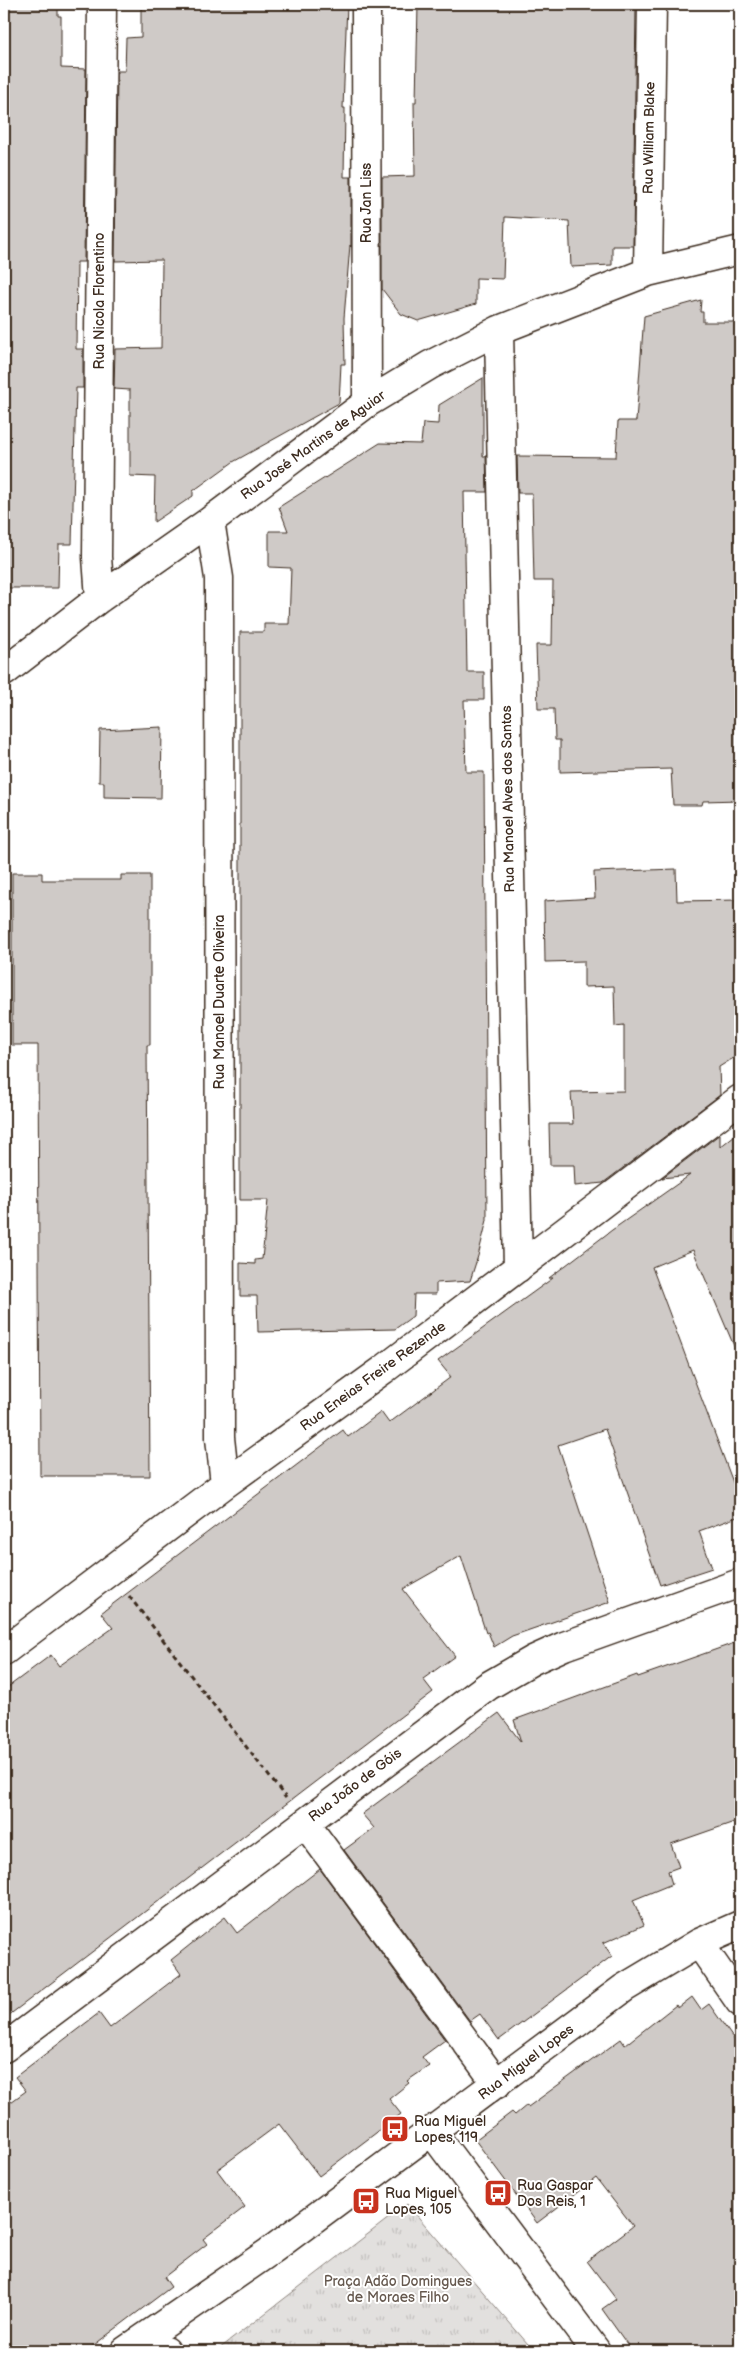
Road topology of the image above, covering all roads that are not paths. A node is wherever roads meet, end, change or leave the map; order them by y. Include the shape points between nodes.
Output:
1 (102, 4) edge
2 (366, 4) edge
3 (652, 4) edge
4 (740, 250) edge
5 (648, 272) junction
6 (499, 330) junction
7 (367, 403) junction
8 (210, 521) junction
9 (100, 598) junction
10 (4, 672) edge
11 (740, 1099) edge
12 (518, 1268) junction
13 (225, 1484) junction
14 (740, 1583) edge
15 (4, 1651) edge
16 (305, 1823) junction
17 (740, 1925) edge
18 (699, 1943) junction
19 (740, 2002) edge
20 (4, 2048) edge
21 (497, 2084) junction
22 (432, 2132) junction
23 (132, 2347) edge
24 (166, 2351) edge
25 (596, 2351) edge

1 - 9 street, Rua Nicola Florentino via 97,557
2 - 7 street, Rua Jan Liss
3 - 5 street, Rua William Blake
4 - 5 street, Rua José Martins de Aguiar
5 - 6 street, Rua José Martins de Aguiar
6 - 7 street, Rua José Martins de Aguiar via 430,365
6 - 12 street, Rua Manoel Alves dos Santos
7 - 8 street, Rua José Martins de Aguiar
8 - 9 street, Rua José Martins de Aguiar
8 - 13 street, Rua Manoel Duarte Oliveira via 218,578 220,1438
9 - 10 street, Rua José Martins de Aguiar
11 - 12 street, Rua Eneias Freire Rezende
12 - 13 street, Rua Eneias Freire Rezende
13 - 15 street, Rua Eneias Freire Rezende
14 - 16 street, Rua João de Góis via 573,1642 533,1660 488,1686
16 - 20 street, Rua João de Góis
16 - 21 street
17 - 18 street, Rua Miguel Lopes
18 - 19 street
18 - 21 street, Rua Miguel Lopes via 624,1988
21 - 22 street, Rua Miguel Lopes
22 - 23 street, Rua Miguel Lopes via 269,2252
22 - 25 street
23 - 24 street

